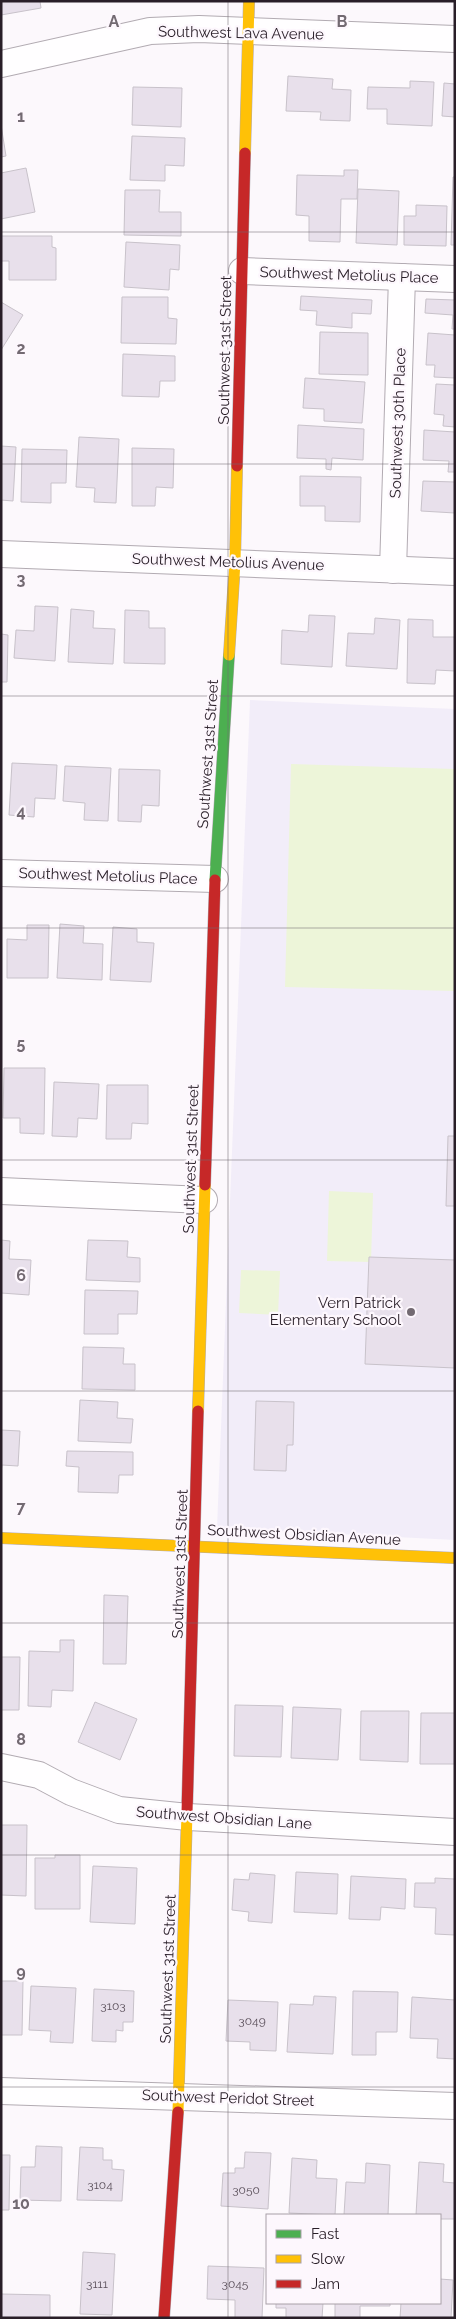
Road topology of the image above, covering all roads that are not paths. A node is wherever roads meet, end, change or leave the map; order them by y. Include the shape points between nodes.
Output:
1 (249, 1) edge
2 (248, 32) junction
3 (455, 39) edge
4 (1, 64) edge
5 (242, 271) junction
6 (402, 277) junction
7 (455, 279) edge
8 (1, 554) edge
9 (235, 562) junction
10 (393, 570) junction
11 (455, 572) edge
12 (1, 873) edge
13 (215, 880) junction
14 (1, 1191) edge
15 (204, 1200) junction
16 (1, 1538) edge
17 (195, 1544) junction
18 (455, 1558) edge
19 (1, 1767) edge
20 (188, 1817) junction
21 (455, 1832) edge
22 (1, 2091) edge
23 (179, 2096) junction
24 (455, 2106) edge
25 (164, 2318) edge

1 - 2 street, Southwest 31st Street
2 - 3 street, Southwest Lava Avenue
2 - 4 street, Southwest Lava Avenue via 150,31
2 - 5 street, Southwest 31st Street
5 - 6 street, Southwest Metolius Place
5 - 9 street, Southwest 31st Street
6 - 7 street, Southwest Metolius Place
6 - 10 street, Southwest 30th Place
8 - 9 street, Southwest Metolius Avenue
9 - 10 street, Southwest Metolius Avenue
9 - 13 street, Southwest 31st Street
10 - 11 street, Southwest Metolius Avenue
12 - 13 street, Southwest Metolius Place
13 - 15 street, Southwest 31st Street
14 - 15 street
15 - 17 street, Southwest 31st Street
16 - 17 street, Southwest Obsidian Avenue
17 - 18 street, Southwest Obsidian Avenue
17 - 20 street, Southwest 31st Street
19 - 20 street, Southwest Obsidian Lane via 39,1776 70,1792 119,1810
20 - 21 street, Southwest Obsidian Lane
20 - 23 street, Southwest 31st Street
22 - 23 street, Southwest Peridot Street
23 - 24 street, Southwest Peridot Street
23 - 25 street, Southwest 31st Street

